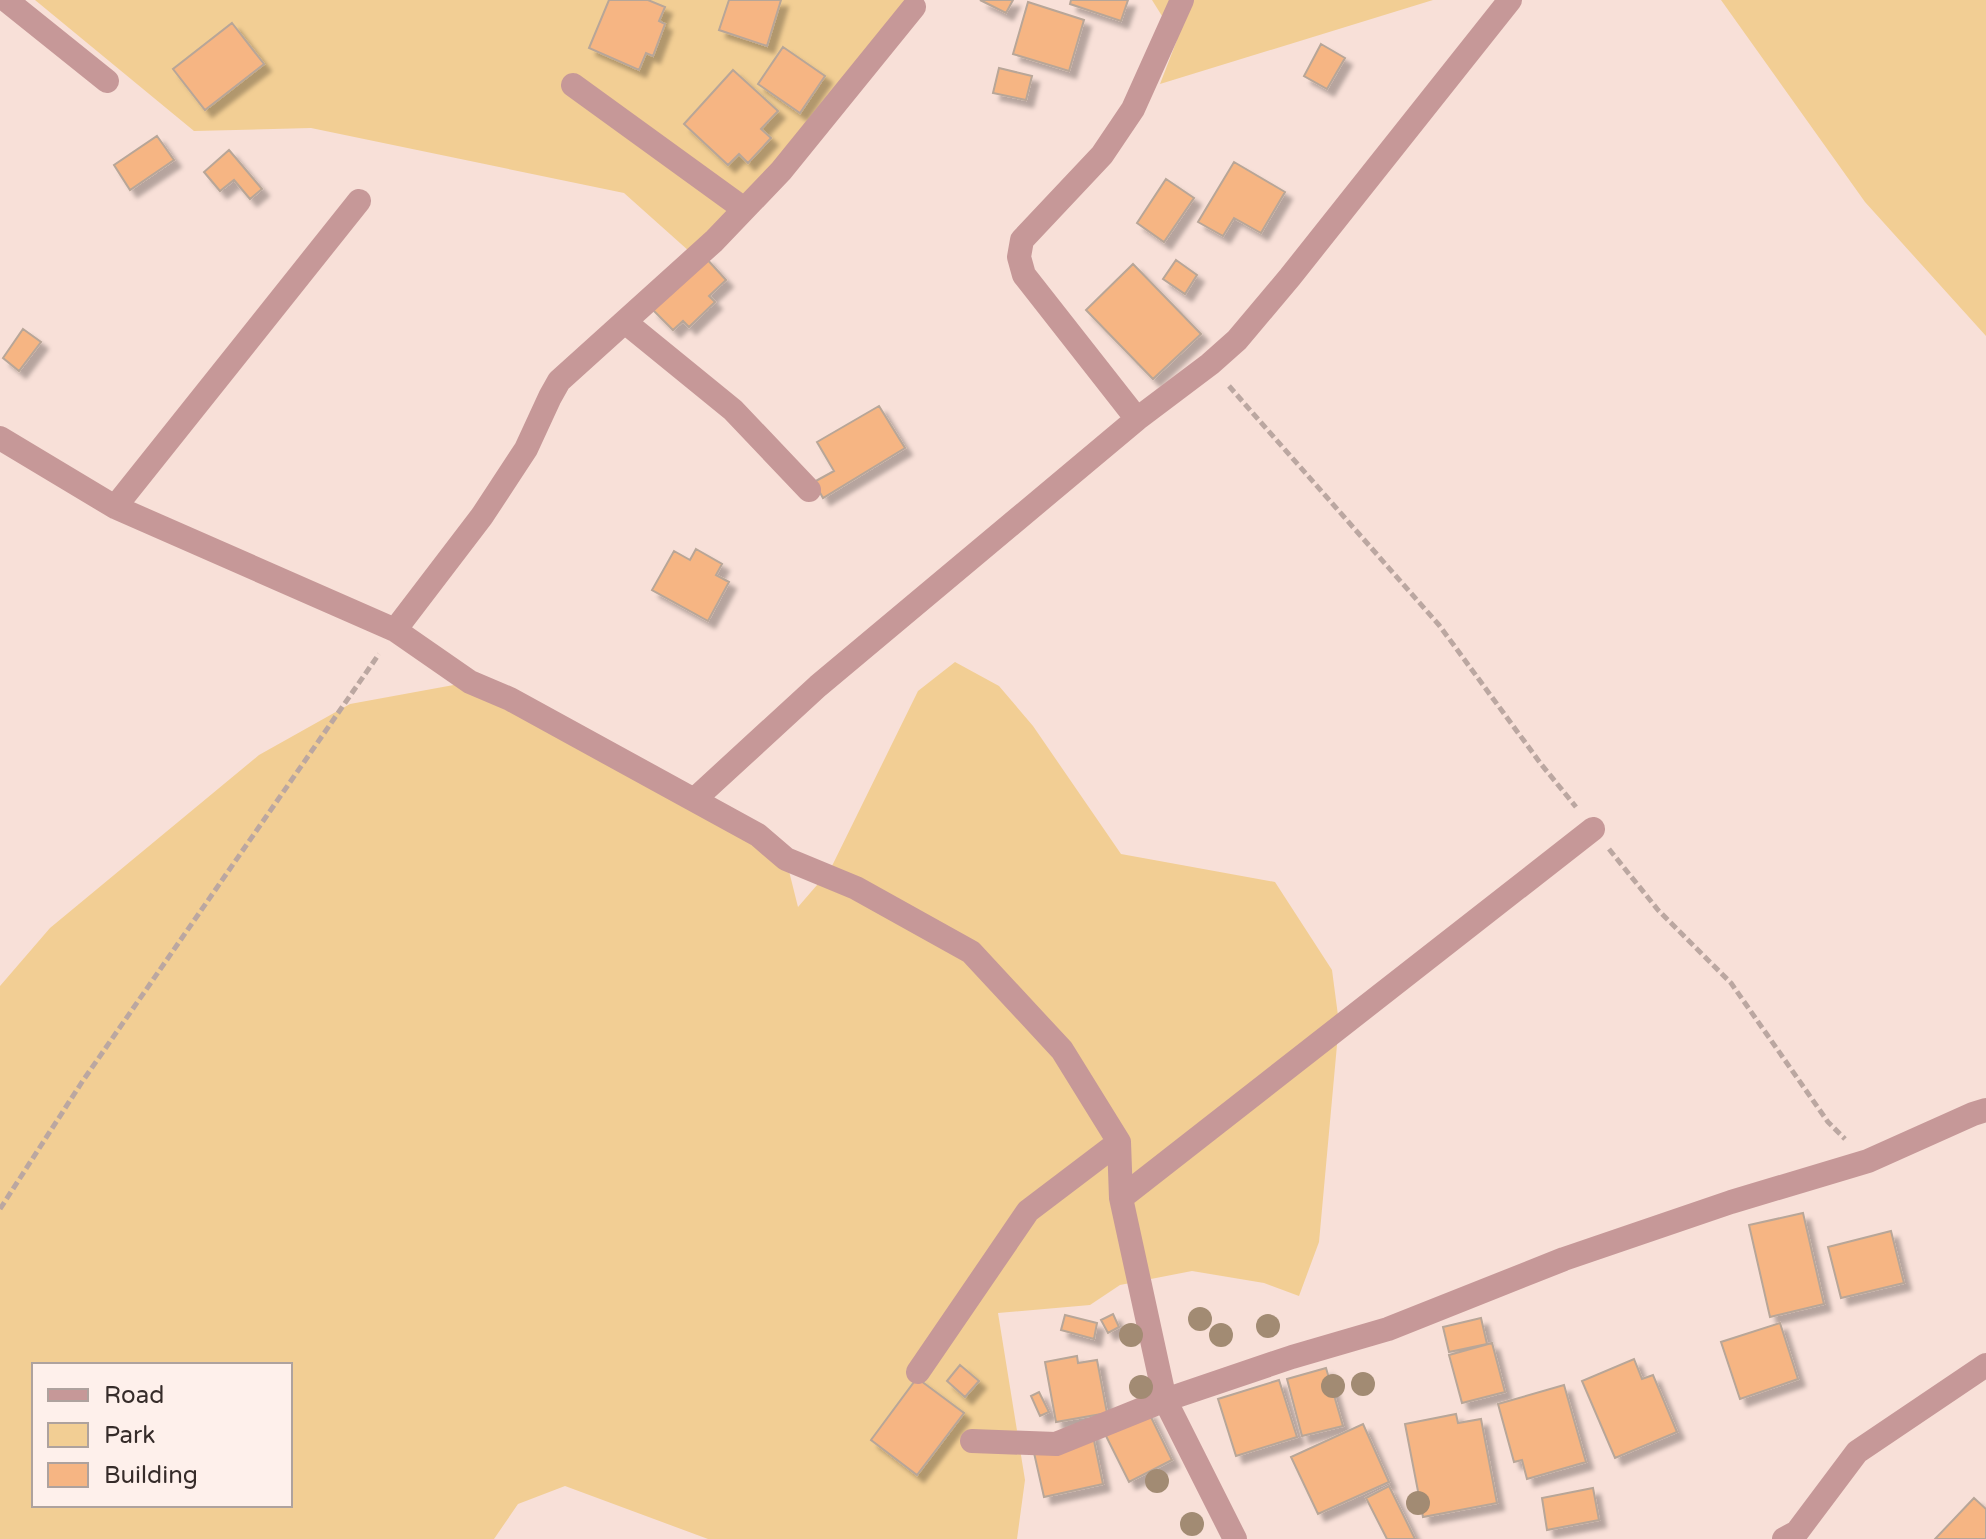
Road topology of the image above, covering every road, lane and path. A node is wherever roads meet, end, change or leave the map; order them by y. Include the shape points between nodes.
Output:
1 (6, 0) edge
2 (1182, 0) edge
3 (1510, 0) edge
4 (914, 7) dead end
5 (107, 81) dead end
6 (573, 85) dead end
7 (359, 201) dead end
8 (744, 209) junction
9 (625, 322) junction
10 (1210, 364) junction
11 (1137, 419) junction
12 (0, 438) edge
13 (809, 490) dead end
14 (115, 507) junction
15 (395, 630) junction
16 (695, 799) junction
17 (1593, 829) junction
18 (1986, 1110) edge
19 (1119, 1142) junction
20 (1868, 1161) junction
21 (1121, 1198) junction
22 (0, 1209) edge
23 (1986, 1365) edge
24 (918, 1372) dead end
25 (1165, 1400) junction
26 (972, 1441) dead end
27 (1235, 1539) edge
28 (1784, 1539) edge

1 - 5 street
2 - 11 street via 1133,109 1102,155 1022,240 1019,257 1024,275
3 - 10 street via 1290,277
4 - 8 street
6 - 8 street
7 - 14 street
8 - 9 street
9 - 13 street via 733,410
9 - 15 street via 559,381 526,449 482,516
10 - 11 street
10 - 17 path via 1439,625
11 - 16 street via 818,686
12 - 14 street
14 - 15 street
15 - 16 street via 470,682
15 - 22 path
16 - 19 street via 758,835 786,859 856,888 971,952 1062,1050
17 - 20 path via 1658,910 1731,983 1828,1122
17 - 21 street
18 - 20 street
19 - 21 street
19 - 24 street via 1028,1211
20 - 25 street via 1633,1235 1388,1329
21 - 25 street
23 - 28 street via 1857,1452 1797,1532
25 - 26 street via 1056,1444
25 - 27 street

